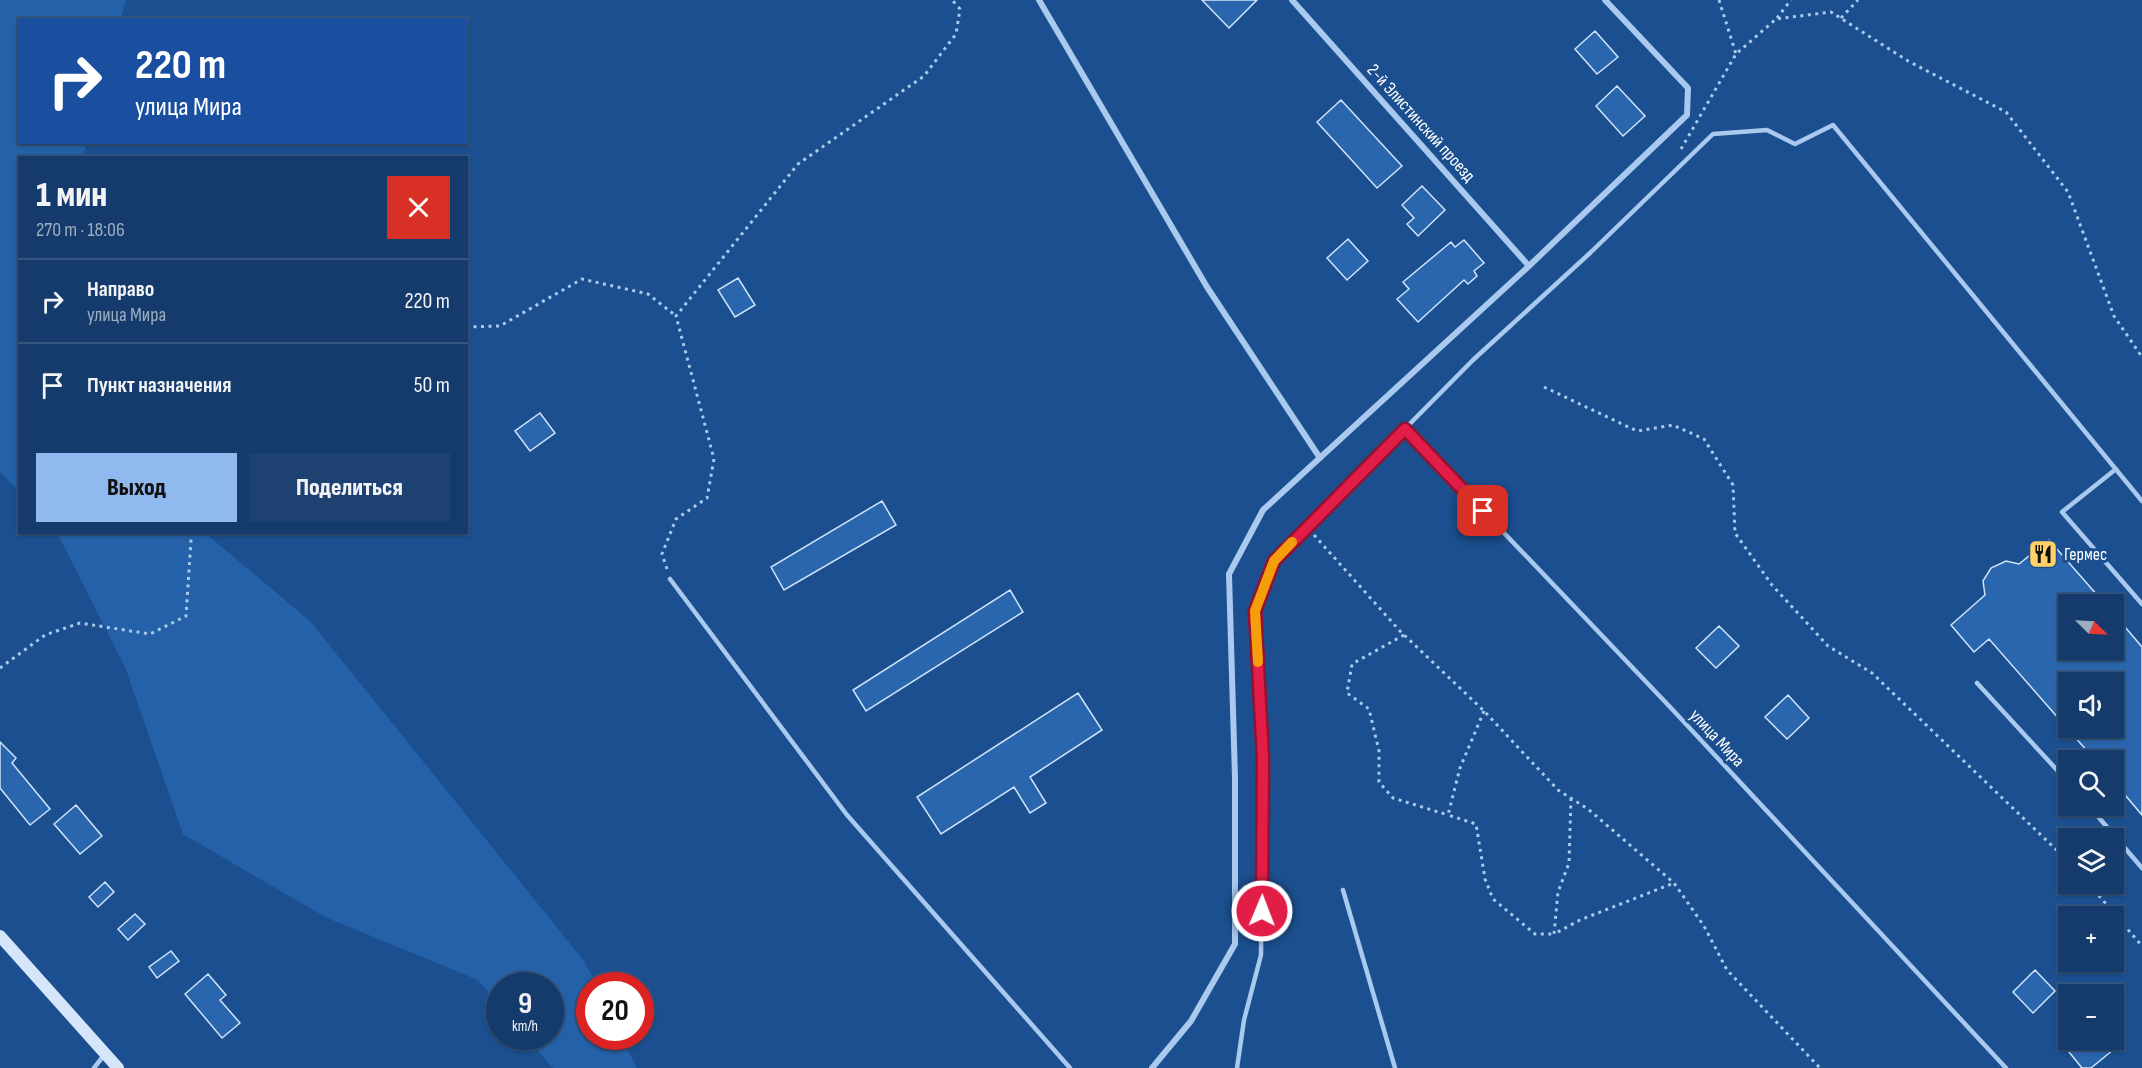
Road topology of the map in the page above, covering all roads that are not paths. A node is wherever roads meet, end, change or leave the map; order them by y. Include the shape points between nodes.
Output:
1 (1039, 0) edge
2 (1292, 0) edge
3 (1605, 0) edge
4 (1529, 266) junction
5 (1405, 429) junction
6 (1320, 458) junction
7 (2116, 469) junction
8 (2142, 501) edge
9 (670, 579) road end
10 (2142, 604) edge
11 (1977, 683) dead end
12 (2058, 771) edge
13 (2098, 816) edge
14 (2142, 868) edge
15 (1343, 890) dead end
16 (0, 936) edge
17 (105, 1054) junction
18 (94, 1068) edge
19 (118, 1068) edge
20 (1070, 1068) edge
21 (1152, 1068) edge
22 (1238, 1068) edge
23 (1395, 1068) edge
24 (2006, 1068) edge

1 - 6 street via 1207,287
2 - 4 street, 2-й Элистинский проезд
3 - 4 street via 1688,88 1687,115
4 - 6 street
5 - 7 lane via 1713,134 1767,130 1795,144 1833,125
5 - 22 lane via 1274,561 1255,611 1263,758 1261,955 1244,1020
5 - 24 lane, улица Мира
6 - 21 street via 1263,510 1229,574 1235,944 1191,1021
7 - 8 lane
7 - 10 lane via 2062,512
9 - 20 lane via 847,815
11 - 12 lane
13 - 14 lane
15 - 23 lane
16 - 17 street
17 - 18 lane
17 - 19 street

